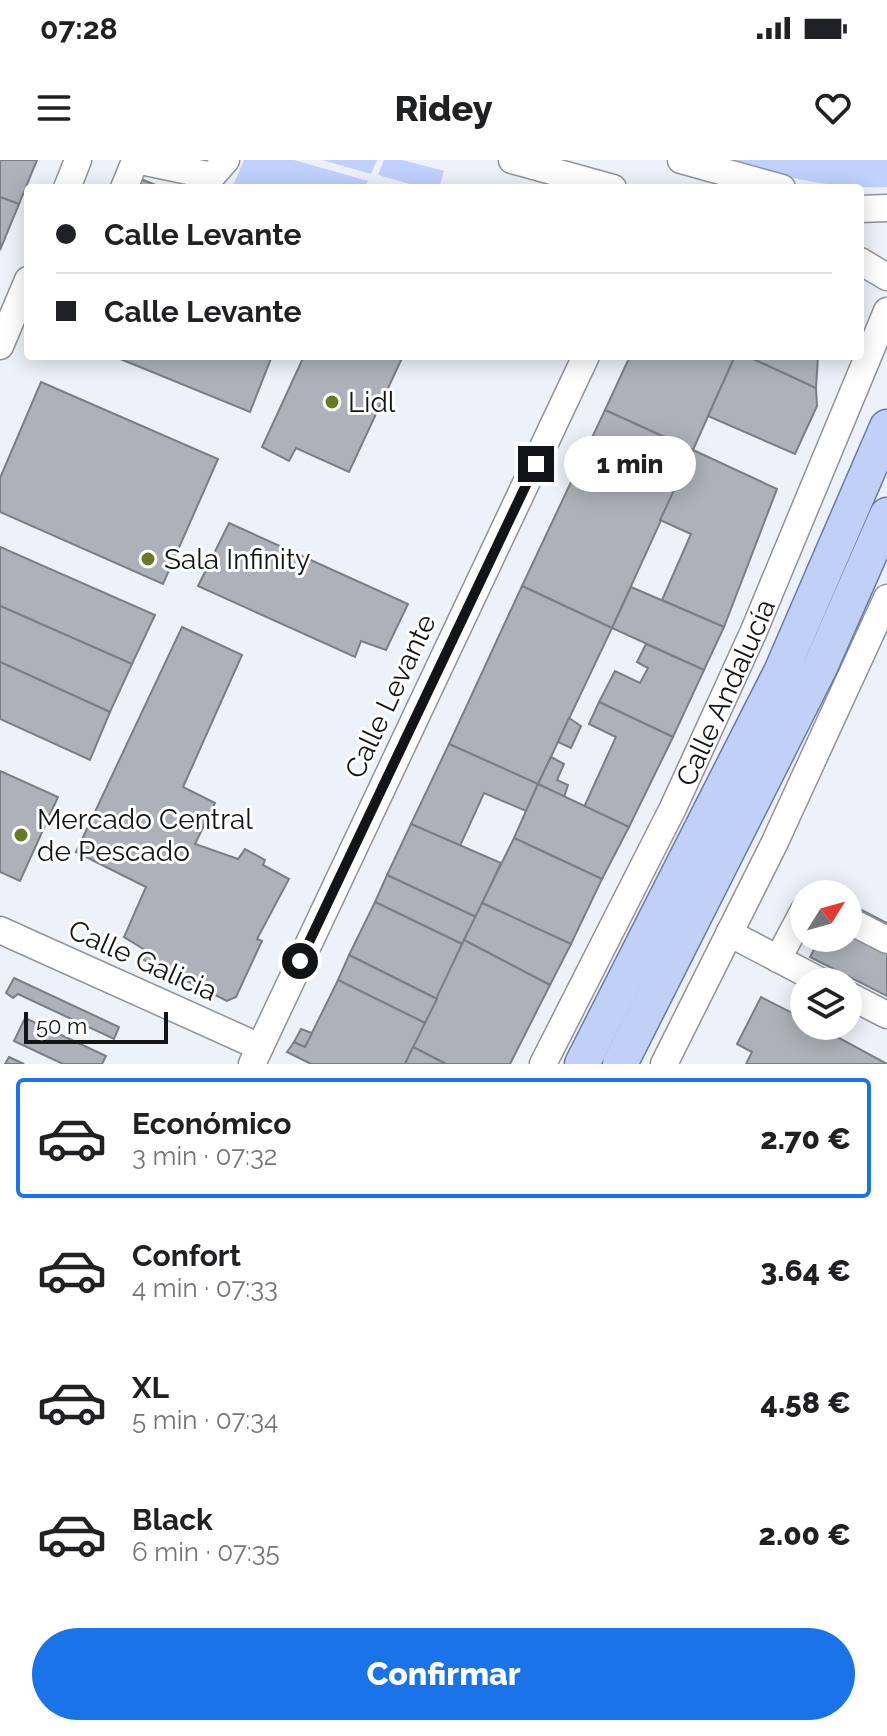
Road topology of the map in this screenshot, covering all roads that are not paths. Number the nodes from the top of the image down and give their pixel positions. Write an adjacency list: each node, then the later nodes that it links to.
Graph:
1 (78, 160): 5 (street)
2 (512, 160): 7 (street)
3 (681, 160): 8 (street)
4 (215, 175): 6 (street)
5 (71, 184)
6 (126, 184)
7 (599, 184)
8 (768, 184)
9 (887, 208): 10 (street)
10 (864, 209)
11 (864, 263): 12 (street)
12 (887, 277)
13 (24, 289): 15 (street)
14 (887, 311): 30 (street, Calle Andalucía)
15 (0, 346)
16 (584, 360): 29 (street, Calle Levante)
17 (887, 427): 31 (main road, Calle Andalucía)
18 (887, 515): 32 (main road)
19 (887, 598): 22 (street)
20 (862, 927): 24 (street)
21 (0, 930): 29 (street, Calle Galicia)
22 (729, 933): 25 (street); 33 (street)
23 (790, 936): 25 (street)
24 (887, 940)
25 (778, 959): 26 (street)
26 (795, 968)
27 (862, 1002): 28 (street)
28 (887, 1015)
29 (256, 1056)
30 (543, 1064)
31 (582, 1064)
32 (620, 1064)
33 (664, 1064)

